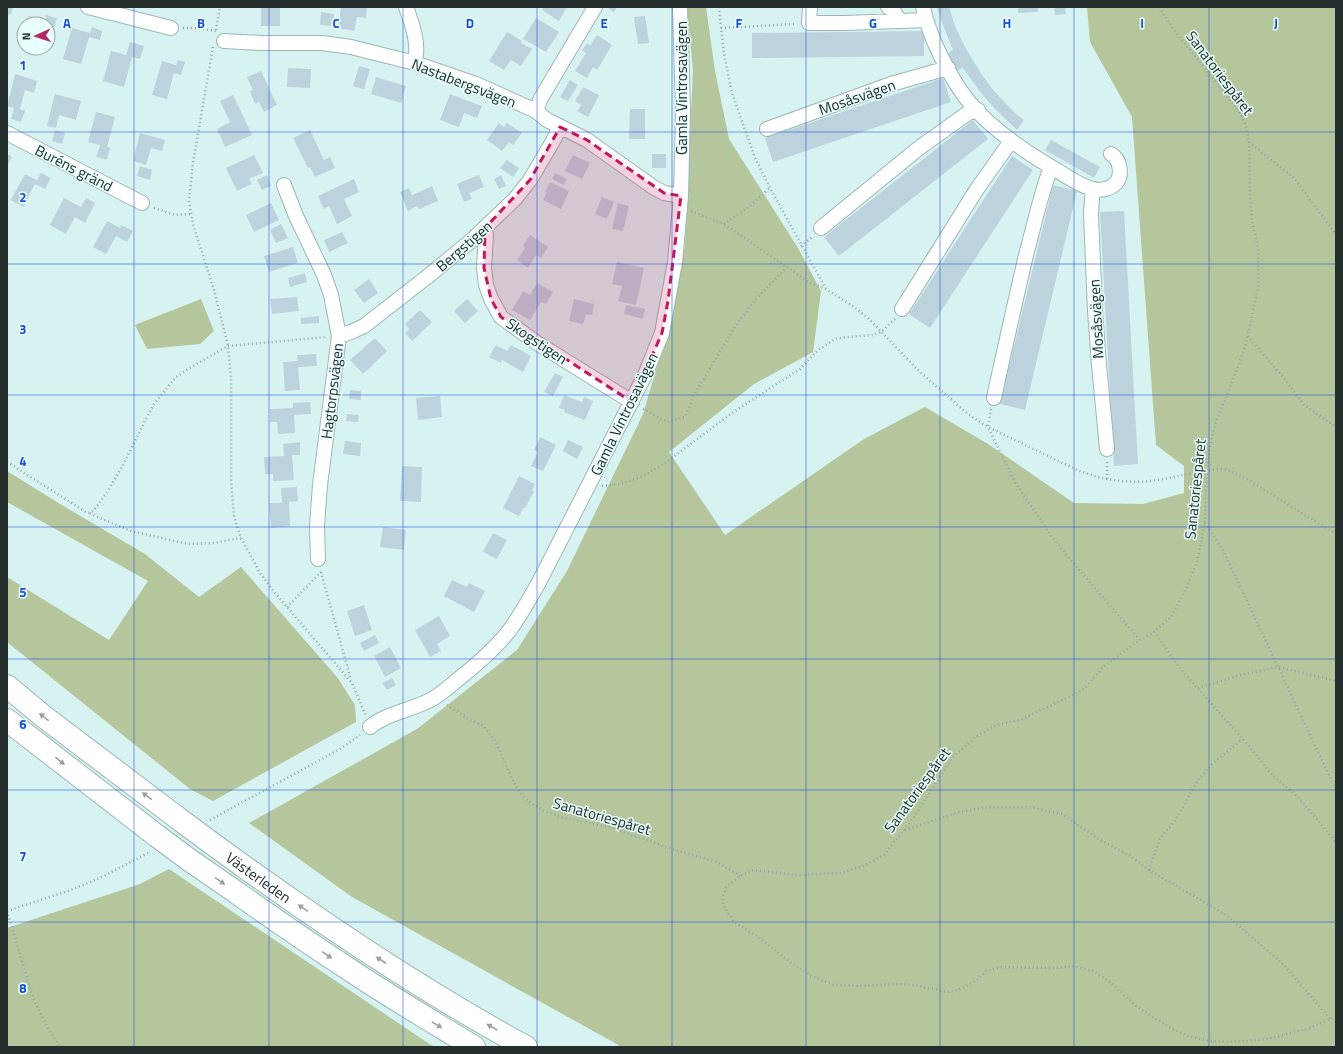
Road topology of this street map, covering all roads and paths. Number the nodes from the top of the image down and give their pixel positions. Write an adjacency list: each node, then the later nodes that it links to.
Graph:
1 (88, 7): 13 (street)
2 (220, 7): 15 (path)
3 (406, 7): 16 (street)
4 (595, 7): 19 (street)
5 (680, 7): 30 (street, Gamla Vintrosavägen)
6 (719, 7): 14 (path)
7 (810, 7): 12 (street)
8 (888, 7): 11 (street)
9 (1160, 7): 24 (path, Sanatoriespåret)
10 (925, 13): 11 (street); 17 (street)
11 (900, 21): 12 (street)
12 (809, 24): 14 (path)
13 (171, 28): 15 (path)
14 (721, 28): 28 (path)
15 (217, 39): 16 (street, Nastabergsvägen); 32 (path)
16 (415, 63): 19 (street, Nastabergsvägen)
17 (948, 68): 18 (street); 21 (street, Mosåsvägen)
18 (978, 110): 23 (street); 35 (street)
19 (536, 111): 20 (street, Nastabergsvägen)
20 (560, 127): 30 (street, Nastabergsvägen); 34 (street, Bergstigen)
21 (766, 129)
22 (7, 133): 31 (street, Buréns gränd)
23 (1011, 141): 26 (street); 39 (street)
24 (1250, 142): 36 (path); 40 (path, Sanatoriespåret)
25 (1111, 154): 29 (street)
26 (1051, 167): 29 (street); 43 (street)
27 (284, 185): 41 (street, Hagtorpsvägen)
28 (770, 188): 33 (path); 38 (path)
29 (1094, 190): 46 (street, Mosåsvägen)
30 (681, 196): 44 (street, Gamla Vintrosavägen)
31 (142, 203): 32 (path)
32 (190, 214): 42 (path)
33 (724, 224)
34 (485, 228): 41 (street, Bergstigen); 44 (street, Skogstigen)
35 (821, 228)
36 (1336, 234)
37 (787, 267): 44 (path)
38 (826, 289)
39 (902, 309): 49 (path)
40 (1248, 335): 45 (path); 51 (path, Sanatoriespåret)
41 (339, 336): 42 (path); 53 (street, Hagtorpsvägen)
42 (228, 346): 50 (path); 52 (path)
43 (994, 398): 56 (path)
44 (632, 402): 49 (street, Gamla Vintrosavägen)
45 (1336, 427)
46 (1107, 449): 48 (path)
47 (7, 462): 50 (path)
48 (1107, 479)
49 (588, 488): 62 (street, Gamla Vintrosavägen)
50 (90, 513): 52 (path)
51 (1205, 523): 55 (path, Sanatoriespåret); 57 (path)
52 (241, 538): 54 (path)
53 (320, 565): 54 (path); 59 (path)
54 (287, 607): 59 (path)
55 (1154, 632): 56 (path, Sanatoriespåret); 61 (path)
56 (1140, 640): 67 (path, Sanatoriespåret)
57 (1278, 666): 58 (path); 61 (path); 66 (path)
58 (1336, 681)
59 (352, 683): 64 (path)
60 (7, 686): 76 (highway, Västerleden, one-way to 60, bridge)
61 (1198, 688): 65 (path)
62 (434, 698): 64 (street, Gamla Vintrosavägen); 70 (path, Sanatoriespåret)
63 (7, 720): 75 (highway, Västerleden, one-way to 75, bridge)
64 (370, 727)
65 (1243, 739): 68 (path); 69 (path)
66 (1336, 790)
67 (905, 830): 69 (path); 70 (path, Sanatoriespåret)
68 (1336, 842)
69 (1150, 870): 73 (path)
70 (740, 876): 73 (path, Sanatoriespåret)
71 (7, 911): 74 (path)
72 (1336, 1017): 73 (path, Sanatoriespåret)
73 (1330, 1019)
74 (60, 1047)
75 (474, 1047)
76 (526, 1047)

